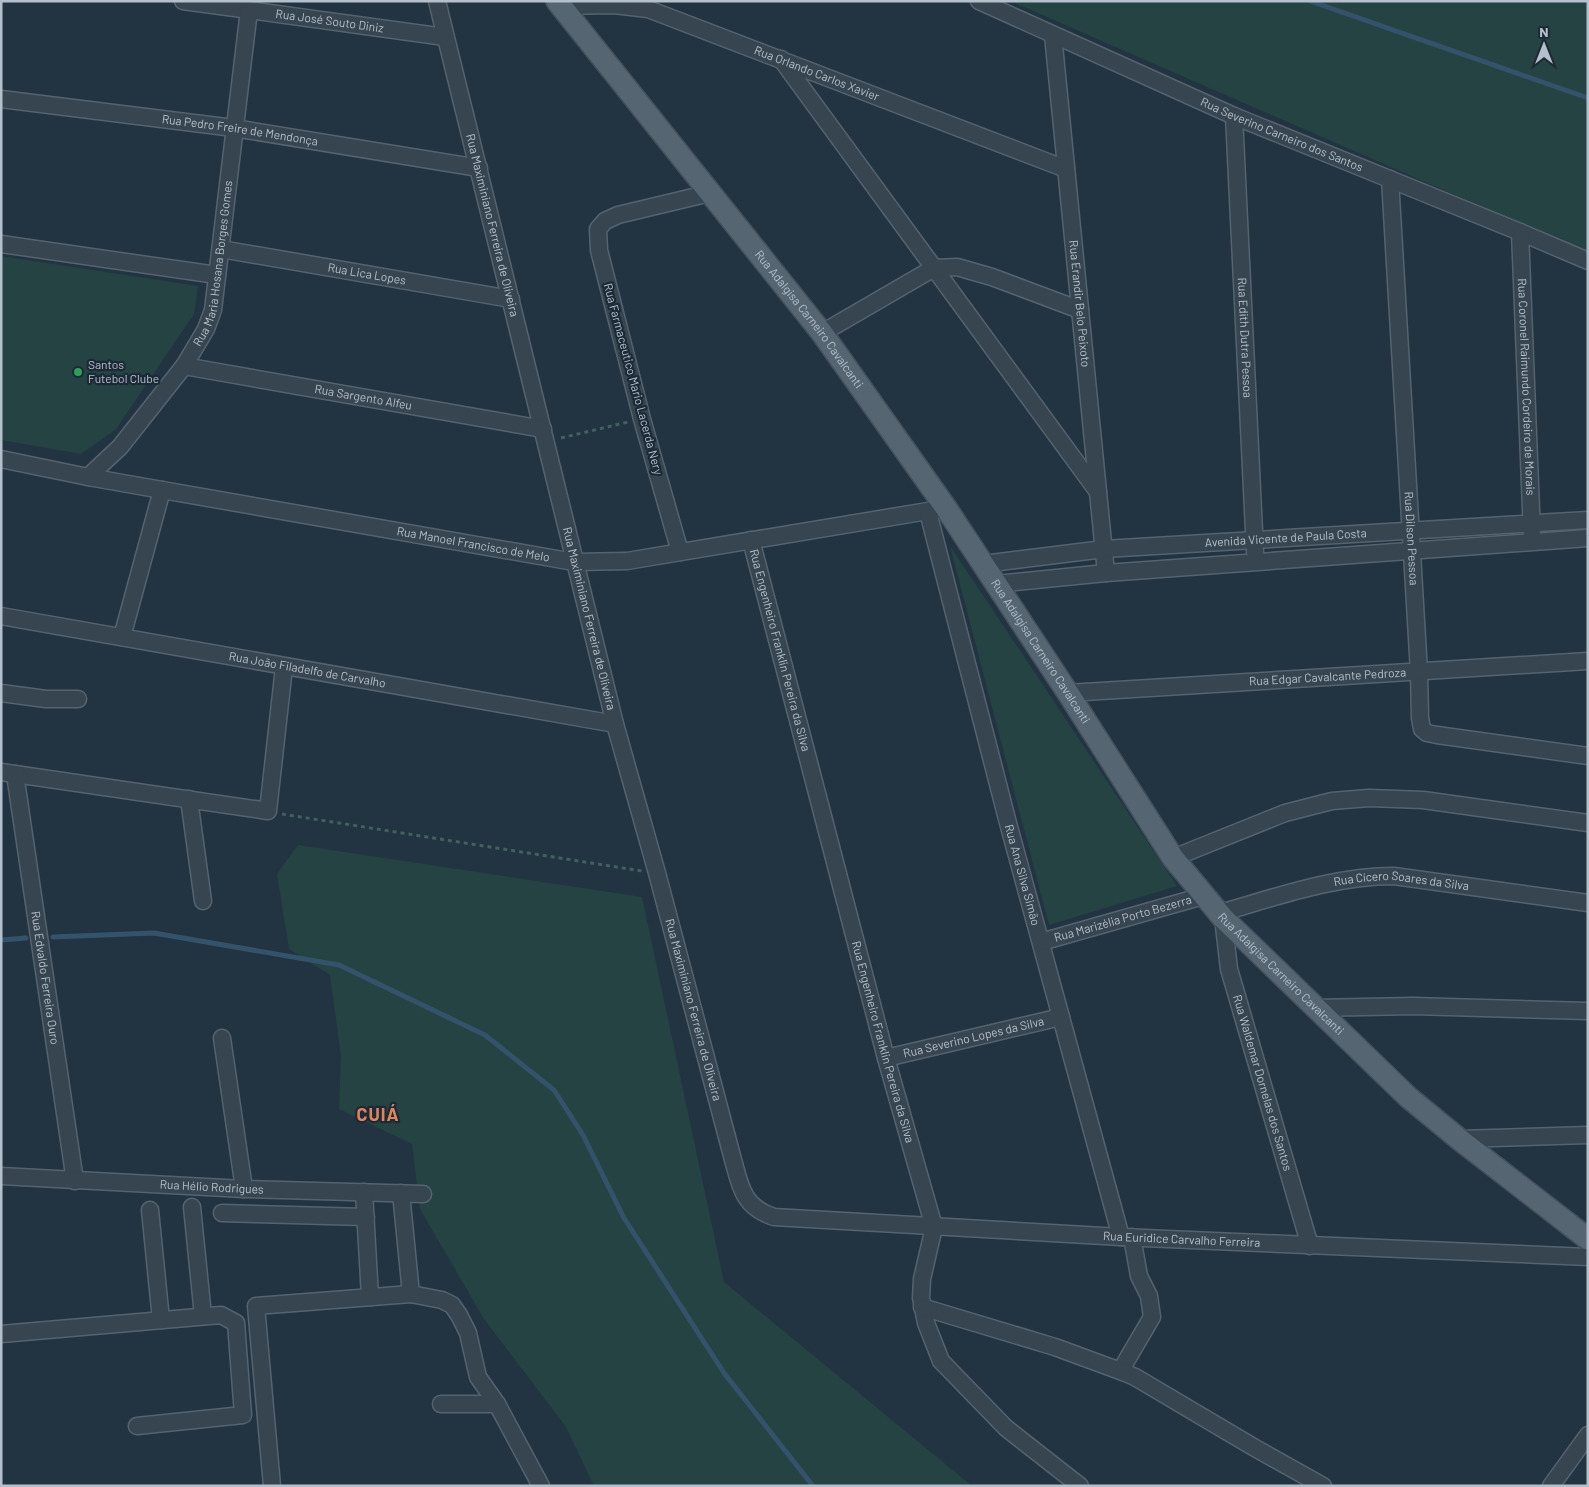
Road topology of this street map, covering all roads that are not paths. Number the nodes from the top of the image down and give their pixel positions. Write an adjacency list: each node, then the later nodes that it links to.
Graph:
1 (183, 1): 5 (street, Rua José Souto Diniz)
2 (437, 1): 7 (street, Rua Maximiniano Ferreira de Oliveira)
3 (979, 1): 6 (street, Rua Severino Carneiro dos Santos)
4 (559, 4): 8 (street, Rua Orlando Carlos Xavier); 15 (main road, Rua Adalgisa Carneiro Cavalcanti)
5 (249, 10): 7 (street, Rua José Souto Diniz); 11 (street, Rua Maria Hosana Borges Gomes)
6 (1053, 35): 10 (street, Rua Severino Carneiro dos Santos); 13 (street, Rua Erandir Belo Peixoto)
7 (445, 37): 12 (street, Rua Maximiniano Ferreira de Oliveira)
8 (781, 59): 13 (street, Rua Orlando Carlos Xavier); 20 (street)
9 (1, 99): 11 (street, Rua Pedro Freire de Mendonça)
10 (1234, 116): 14 (street, Rua Severino Carneiro dos Santos); 37 (street, Rua Edith Dutra Pessoa)
11 (234, 128): 12 (street, Rua Pedro Freire de Mendonça); 18 (street, Rua Maria Hosana Borges Gomes)
12 (479, 168): 22 (street, Rua Maximiniano Ferreira de Oliveira)
13 (1066, 169): 23 (street, Rua Erandir Belo Peixoto)
14 (1390, 179): 16 (street, Rua Severino Carneiro dos Santos); 34 (street, Rua Dilson Pessoa)
15 (710, 193): 24 (main road, Rua Adalgisa Carneiro Cavalcanti); 41 (street, Rua Farmaceutico Mario Lacerda Nery)
16 (1520, 232): 19 (street, Rua Severino Carneiro dos Santos); 33 (street, Rua Coronel Raimundo Cordeiro de Morais)
17 (1, 244): 21 (street)
18 (221, 249): 21 (street, Rua Maria Hosana Borges Gomes); 22 (street, Rua Lica Lopes)
19 (1588, 261)
20 (934, 268): 23 (street); 24 (street); 30 (street)
21 (217, 275): 25 (street, Rua Maria Hosana Borges Gomes)
22 (511, 299): 26 (street, Rua Maximiniano Ferreira de Oliveira)
23 (1080, 310): 30 (street, Rua Erandir Belo Peixoto)
24 (822, 333): 31 (main road, Rua Adalgisa Carneiro Cavalcanti)
25 (184, 366): 26 (street, Rua Sargento Alfeu); 28 (street, Rua Maria Hosana Borges Gomes)
26 (544, 435): 42 (street, Rua Maximiniano Ferreira de Oliveira)
27 (1, 459): 28 (street, Rua Manoel Francisco de Melo)
28 (88, 477): 29 (street, Rua Manoel Francisco de Melo)
29 (162, 490): 42 (street, Rua Manoel Francisco de Melo); 48 (street)
30 (1098, 492): 39 (street, Rua Erandir Belo Peixoto)
31 (937, 510): 36 (street, Rua Manoel Francisco de Melo); 44 (main road, Rua Adalgisa Carneiro Cavalcanti); 65 (street, Rua Ana Silva Simão)
32 (1588, 520): 33 (street, Avenida Vicente de Paula Costa)
33 (1531, 524): 34 (street, Avenida Vicente de Paula Costa); 38 (street, Rua Coronel Raimundo Cordeiro de Morais)
34 (1410, 532): 37 (street, Avenida Vicente de Paula Costa); 40 (street, Rua Dilson Pessoa)
35 (1588, 538): 38 (street, Avenida Vicente de Paula Costa)
36 (750, 540): 41 (street, Rua Manoel Francisco de Melo); 70 (street, Rua Engenheiro Franklin Pereira da Silva)
37 (1254, 541): 39 (street, Avenida Vicente de Paula Costa); 43 (street, Rua Edith Dutra Pessoa)
38 (1533, 542): 40 (street, Avenida Vicente de Paula Costa)
39 (1104, 549): 44 (street, Avenida Vicente de Paula Costa); 45 (street, Rua Erandir Belo Peixoto)
40 (1411, 550): 43 (street, Avenida Vicente de Paula Costa); 51 (street, Rua Dilson Pessoa)
41 (680, 552): 42 (street, Rua Manoel Francisco de Melo)
42 (574, 562): 55 (street, Rua Maximiniano Ferreira de Oliveira)
43 (1256, 562): 45 (street, Avenida Vicente de Paula Costa)
44 (983, 564): 46 (main road, Rua Adalgisa Carneiro Cavalcanti)
45 (1106, 573): 46 (street, Avenida Vicente de Paula Costa)
46 (996, 584): 53 (main road, Rua Adalgisa Carneiro Cavalcanti)
47 (1, 616): 48 (street, Rua João Filadelfo de Carvalho)
48 (122, 637): 50 (street, Rua João Filadelfo de Carvalho)
49 (1588, 661): 51 (street, Rua Edgar Cavalcante Pedroza)
50 (284, 667): 55 (street, Rua João Filadelfo de Carvalho); 58 (street)
51 (1419, 672): 53 (street, Rua Edgar Cavalcante Pedroza); 56 (street, Rua Dilson Pessoa)
52 (1, 693): 54 (street)
53 (1068, 693): 60 (main road, Rua Adalgisa Carneiro Cavalcanti)
54 (78, 699)
55 (615, 724): 83 (street, Rua Maximiniano Ferreira de Oliveira)
56 (1588, 756)
57 (8, 773): 58 (street); 74 (street, Rua Edvaldo Ferreira Ouro)
58 (188, 798): 62 (street)
59 (1588, 823): 60 (street)
60 (1173, 858): 61 (main road, Rua Adalgisa Carneiro Cavalcanti)
61 (1203, 896): 64 (main road, Rua Adalgisa Carneiro Cavalcanti); 65 (street, Rua Marizélia Porto Bezerra)
62 (204, 901)
63 (1588, 903): 64 (street, Rua Cícero Soares da Silva)
64 (1221, 915): 66 (main road, Rua Adalgisa Carneiro Cavalcanti); 87 (street, Rua Waldemar Dornelas dos Santos)
65 (1042, 942): 68 (street, Rua Ana Silva Simão)
66 (1314, 1008): 67 (street); 72 (main road, Rua Adalgisa Carneiro Cavalcanti)
67 (1588, 1011)
68 (1061, 1016): 70 (street, Rua Severino Lopes da Silva); 85 (street, Rua Ana Silva Simão)
69 (222, 1038): 75 (street)
70 (886, 1058): 84 (street, Rua Engenheiro Franklin Pereira da Silva)
71 (1588, 1135): 72 (street)
72 (1458, 1139): 86 (main road, Rua Adalgisa Carneiro Cavalcanti)
73 (1, 1176): 74 (street, Rua Hélio Rodrigues)
74 (75, 1181): 75 (street, Rua Hélio Rodrigues)
75 (244, 1189): 76 (street, Rua Hélio Rodrigues)
76 (364, 1192): 77 (street, Rua Hélio Rodrigues); 82 (street)
77 (401, 1193): 78 (street, Rua Hélio Rodrigues); 89 (street)
78 (424, 1194)
79 (192, 1207): 92 (street)
80 (150, 1210): 93 (street)
81 (222, 1213): 82 (street)
82 (366, 1217): 90 (street)
83 (774, 1217): 84 (street, Rua Euridice Carvalho Ferreira)
84 (934, 1227): 85 (street, Rua Euridice Carvalho Ferreira); 91 (street, Rua Engenheiro Franklin Pereira da Silva)
85 (1126, 1237): 87 (street, Rua Euridice Carvalho Ferreira); 95 (street, Rua Ana Silva Simão)
86 (1588, 1239)
87 (1310, 1246): 88 (street, Rua Euridice Carvalho Ferreira)
88 (1588, 1258)
89 (411, 1294): 90 (street); 97 (street)
90 (370, 1297): 100 (street)
91 (922, 1307): 95 (street); 102 (street, Rua Engenheiro Franklin Pereira da Silva)
92 (204, 1316): 93 (street); 98 (street)
93 (161, 1320): 94 (street)
94 (1, 1334)
95 (1123, 1372): 103 (street)
96 (441, 1404): 97 (street)
97 (497, 1404): 101 (street)
98 (137, 1426)
99 (1588, 1435): 104 (street)
100 (272, 1486)
101 (541, 1486)
102 (1080, 1486)
103 (1323, 1486)
104 (1551, 1486)

